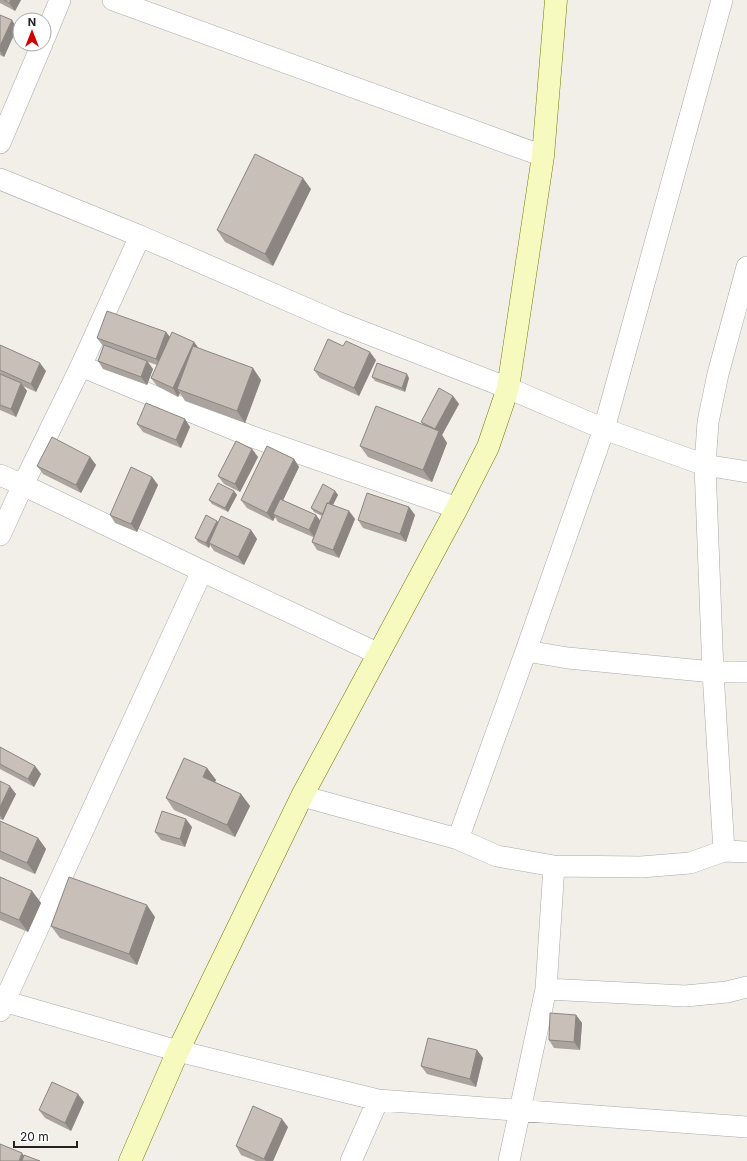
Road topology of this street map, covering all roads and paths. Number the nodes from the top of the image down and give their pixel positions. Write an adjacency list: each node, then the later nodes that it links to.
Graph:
1 (60, 0): 5 (street)
2 (113, 0): 8 (street)
3 (556, 0): 8 (main road)
4 (722, 0): 14 (street)
5 (52, 19)
6 (39, 52): 7 (street)
7 (0, 143)
8 (543, 156): 13 (main road)
9 (0, 179): 10 (street)
10 (140, 236): 12 (street); 13 (street)
11 (747, 267): 15 (street)
12 (81, 366): 18 (street); 19 (street)
13 (508, 388): 14 (street); 19 (main road)
14 (604, 429): 15 (street); 22 (street)
15 (705, 465): 16 (street); 24 (street)
16 (747, 472)
17 (0, 475): 18 (street)
18 (23, 485): 20 (street); 21 (street)
19 (457, 508): 23 (main road)
20 (0, 534)
21 (202, 571): 23 (street); 33 (street)
22 (526, 651): 24 (street); 27 (street)
23 (378, 654): 26 (main road)
24 (713, 672): 25 (street); 28 (street)
25 (747, 672)
26 (302, 796): 27 (street); 34 (main road)
27 (458, 839): 30 (street)
28 (724, 851): 29 (street); 30 (street)
29 (747, 852)
30 (554, 866): 32 (street)
31 (747, 987): 32 (street)
32 (546, 989): 36 (street)
33 (2, 1004): 34 (street)
34 (178, 1051): 35 (street); 38 (main road)
35 (378, 1100): 36 (street); 39 (street)
36 (519, 1110): 37 (street); 40 (street)
37 (747, 1126)
38 (130, 1161)
39 (351, 1161)
40 (509, 1161)

